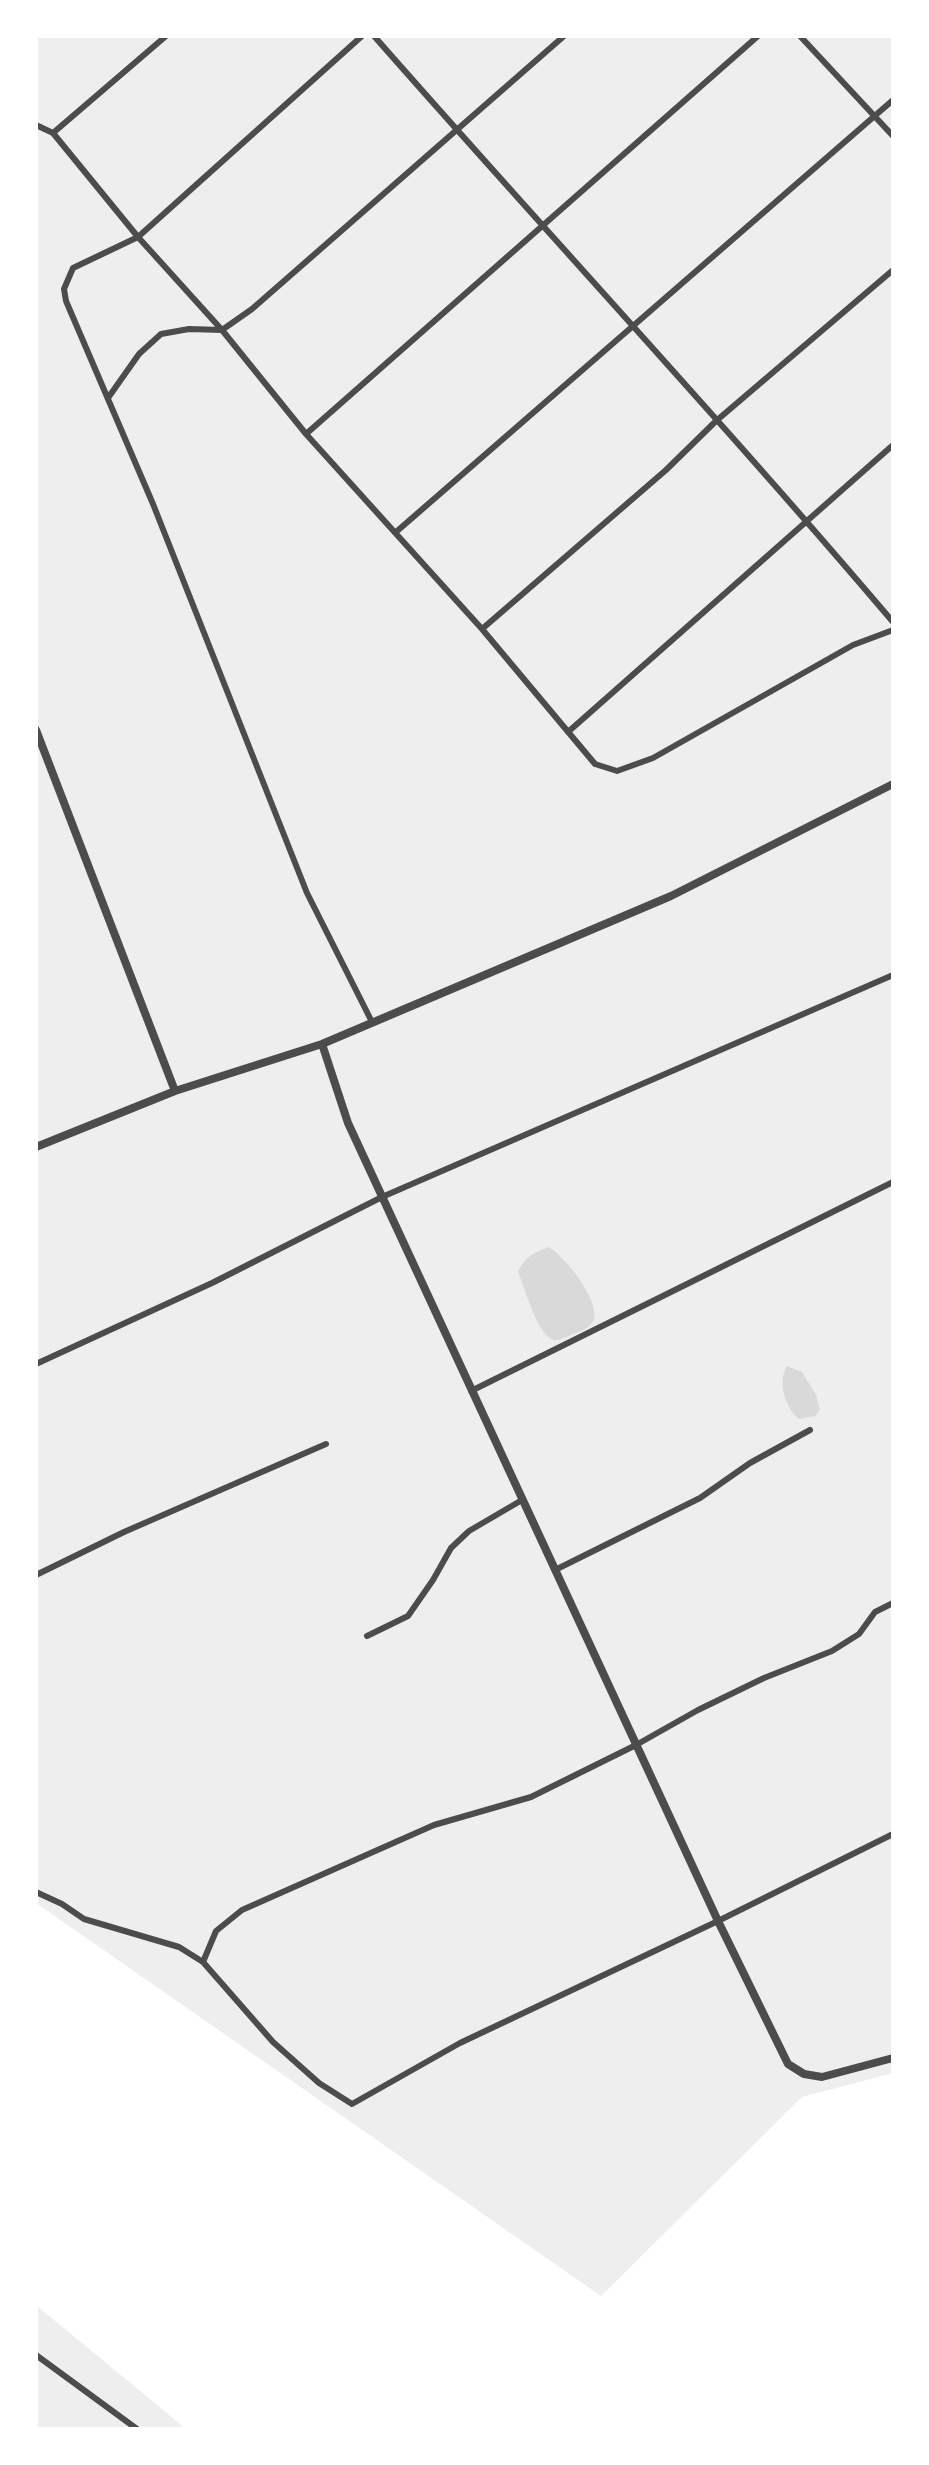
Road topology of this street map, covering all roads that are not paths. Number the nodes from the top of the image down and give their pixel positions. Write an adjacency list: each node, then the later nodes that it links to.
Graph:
1 (166, 36): 11 (lane)
2 (362, 36): 14 (lane)
3 (374, 36): 10 (lane)
4 (564, 36): 10 (lane)
5 (758, 36): 13 (lane)
6 (800, 36): 8 (lane)
7 (893, 100): 8 (lane)
8 (875, 117): 12 (lane); 16 (lane)
9 (36, 125): 11 (lane)
10 (456, 130): 13 (lane); 17 (lane)
11 (53, 133): 14 (lane)
12 (893, 136)
13 (542, 228): 16 (lane); 20 (lane)
14 (138, 237): 17 (lane); 18 (lane)
15 (893, 270): 19 (lane)
16 (634, 327): 19 (lane); 23 (lane)
17 (222, 330): 18 (lane); 20 (lane)
18 (108, 398): 32 (lane)
19 (716, 421): 22 (lane); 25 (lane)
20 (306, 434): 23 (lane)
21 (893, 445): 22 (lane)
22 (807, 520): 24 (lane); 28 (lane)
23 (396, 532): 25 (lane)
24 (893, 622)
25 (482, 629): 28 (lane)
26 (893, 630): 28 (lane)
27 (36, 730): 29 (street)
28 (568, 732)
29 (40, 752): 34 (street)
30 (893, 784): 32 (street)
31 (893, 975): 37 (lane)
32 (372, 1022): 33 (street)
33 (322, 1044): 34 (street); 37 (street)
34 (175, 1091): 35 (street)
35 (36, 1147)
36 (893, 1182): 39 (lane)
37 (382, 1197): 38 (lane); 39 (street)
38 (36, 1364)
39 (471, 1391): 42 (street)
40 (810, 1430): 43 (lane)
41 (326, 1444): 44 (lane)
42 (522, 1500): 43 (street); 46 (lane)
43 (555, 1570): 47 (street)
44 (36, 1575)
45 (893, 1603): 47 (lane)
46 (367, 1636)
47 (636, 1745): 50 (street); 51 (lane)
48 (893, 1834): 50 (lane)
49 (36, 1892): 51 (lane)
50 (718, 1921): 51 (lane); 52 (street)
51 (203, 1962)
52 (893, 2058)
53 (36, 2355): 54 (lane)
54 (137, 2429)

